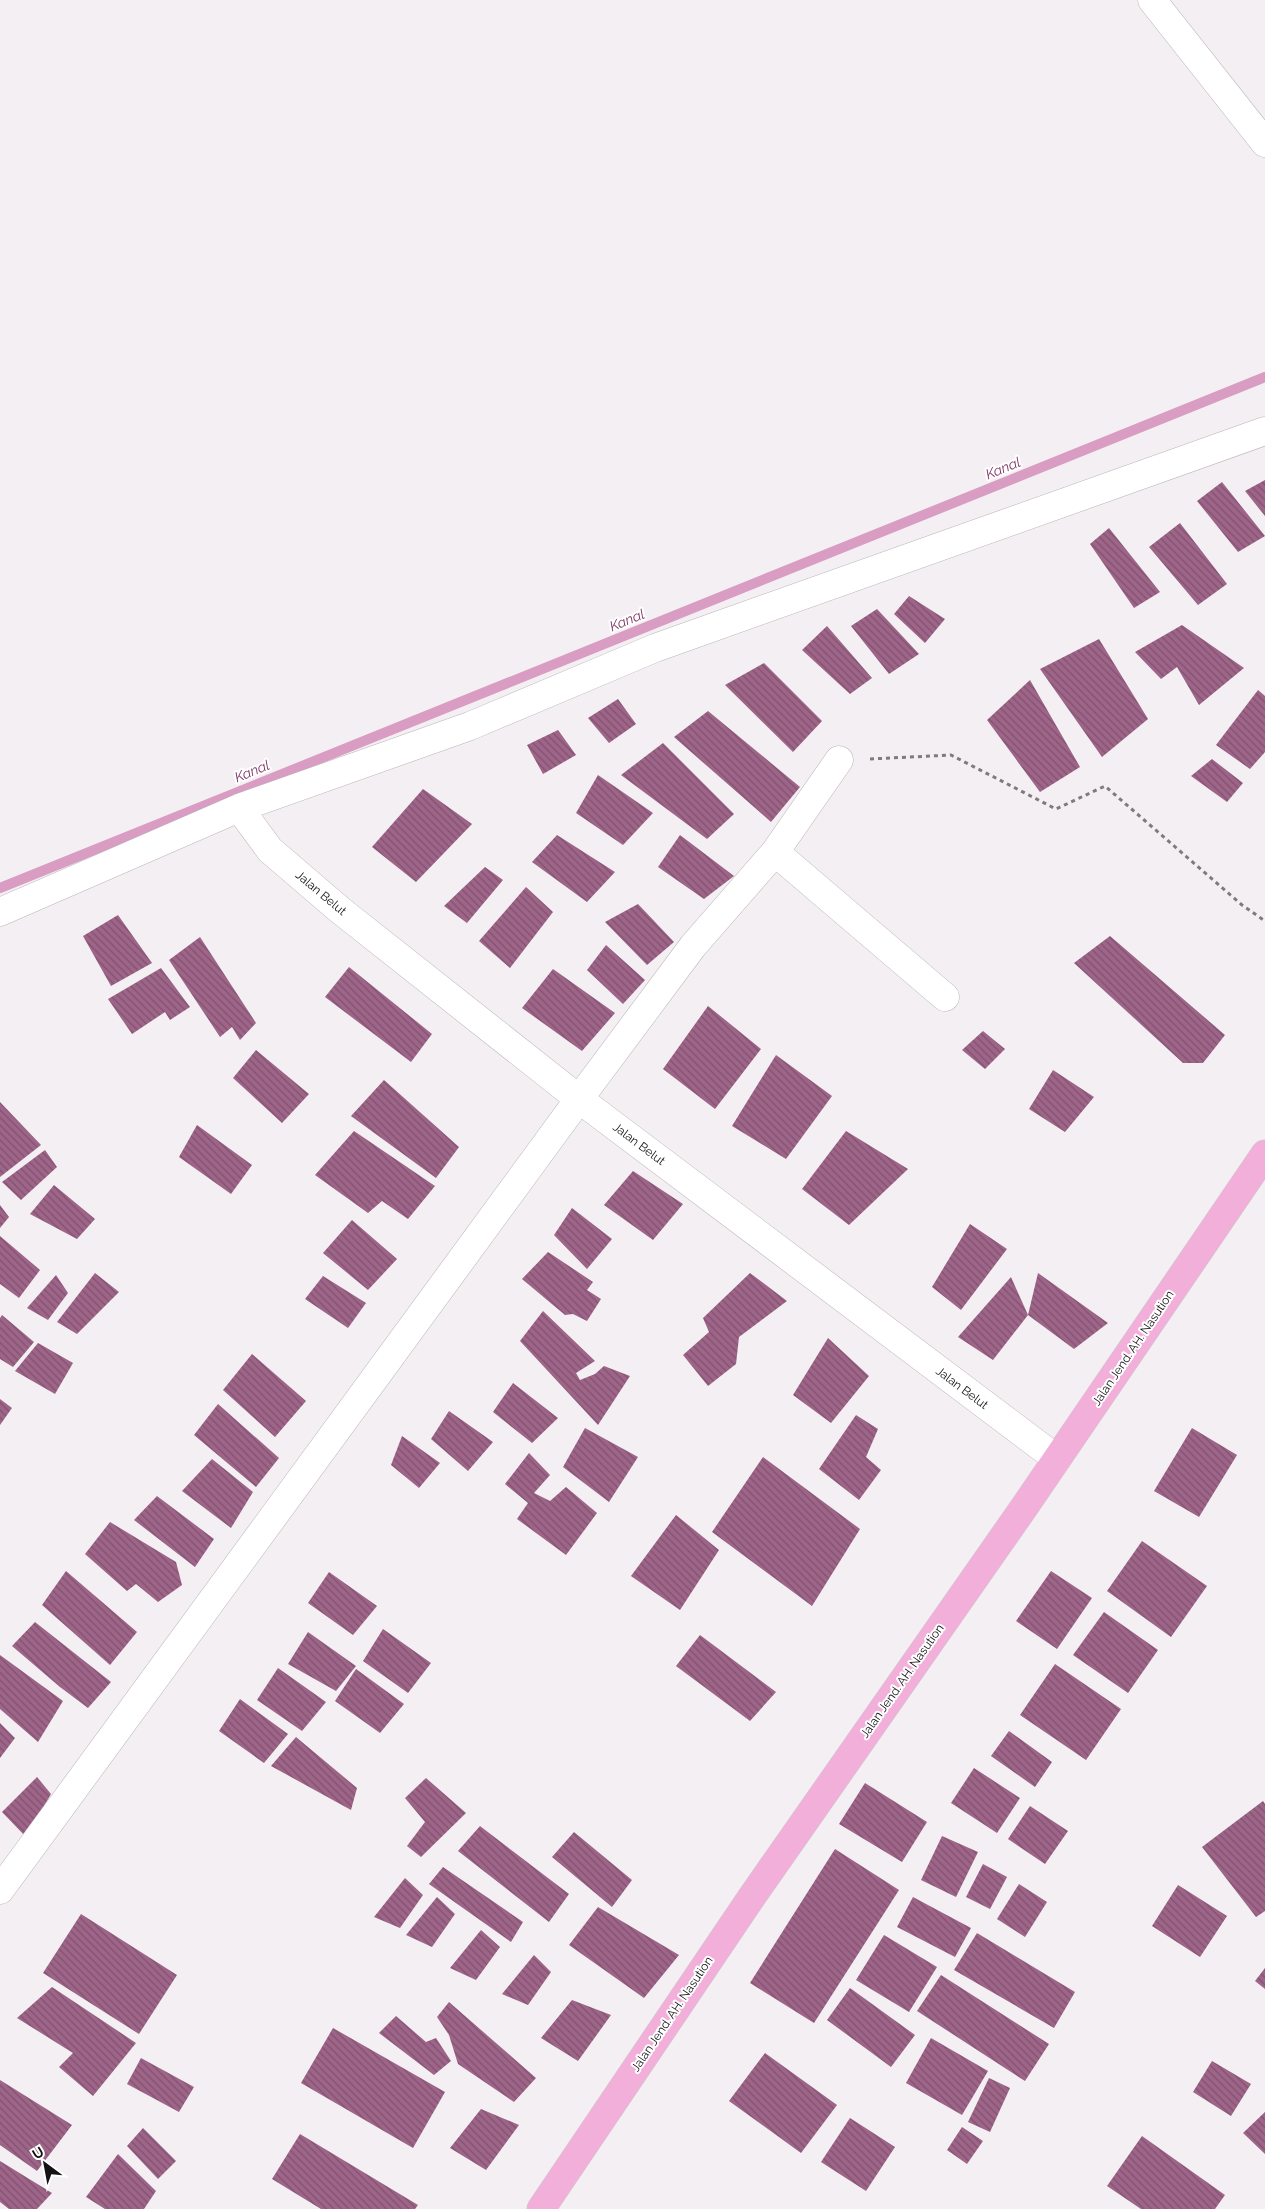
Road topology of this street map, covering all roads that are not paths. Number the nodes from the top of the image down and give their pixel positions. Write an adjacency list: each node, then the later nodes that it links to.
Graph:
1 (1152, 0): 2 (street)
2 (1265, 143)
3 (1265, 431): 5 (street)
4 (839, 760): 6 (street)
5 (239, 808): 7 (street); 9 (street, Jalan Belut)
6 (775, 852): 8 (street); 9 (street)
7 (0, 912)
8 (945, 997)
9 (579, 1099): 11 (street, Jalan Belut); 12 (street)
10 (1265, 1154): 11 (highway, Jalan Jend. AH. Nasution)
11 (1057, 1459): 13 (highway, Jalan Jend. AH. Nasution)
12 (0, 1890)
13 (540, 2209)

